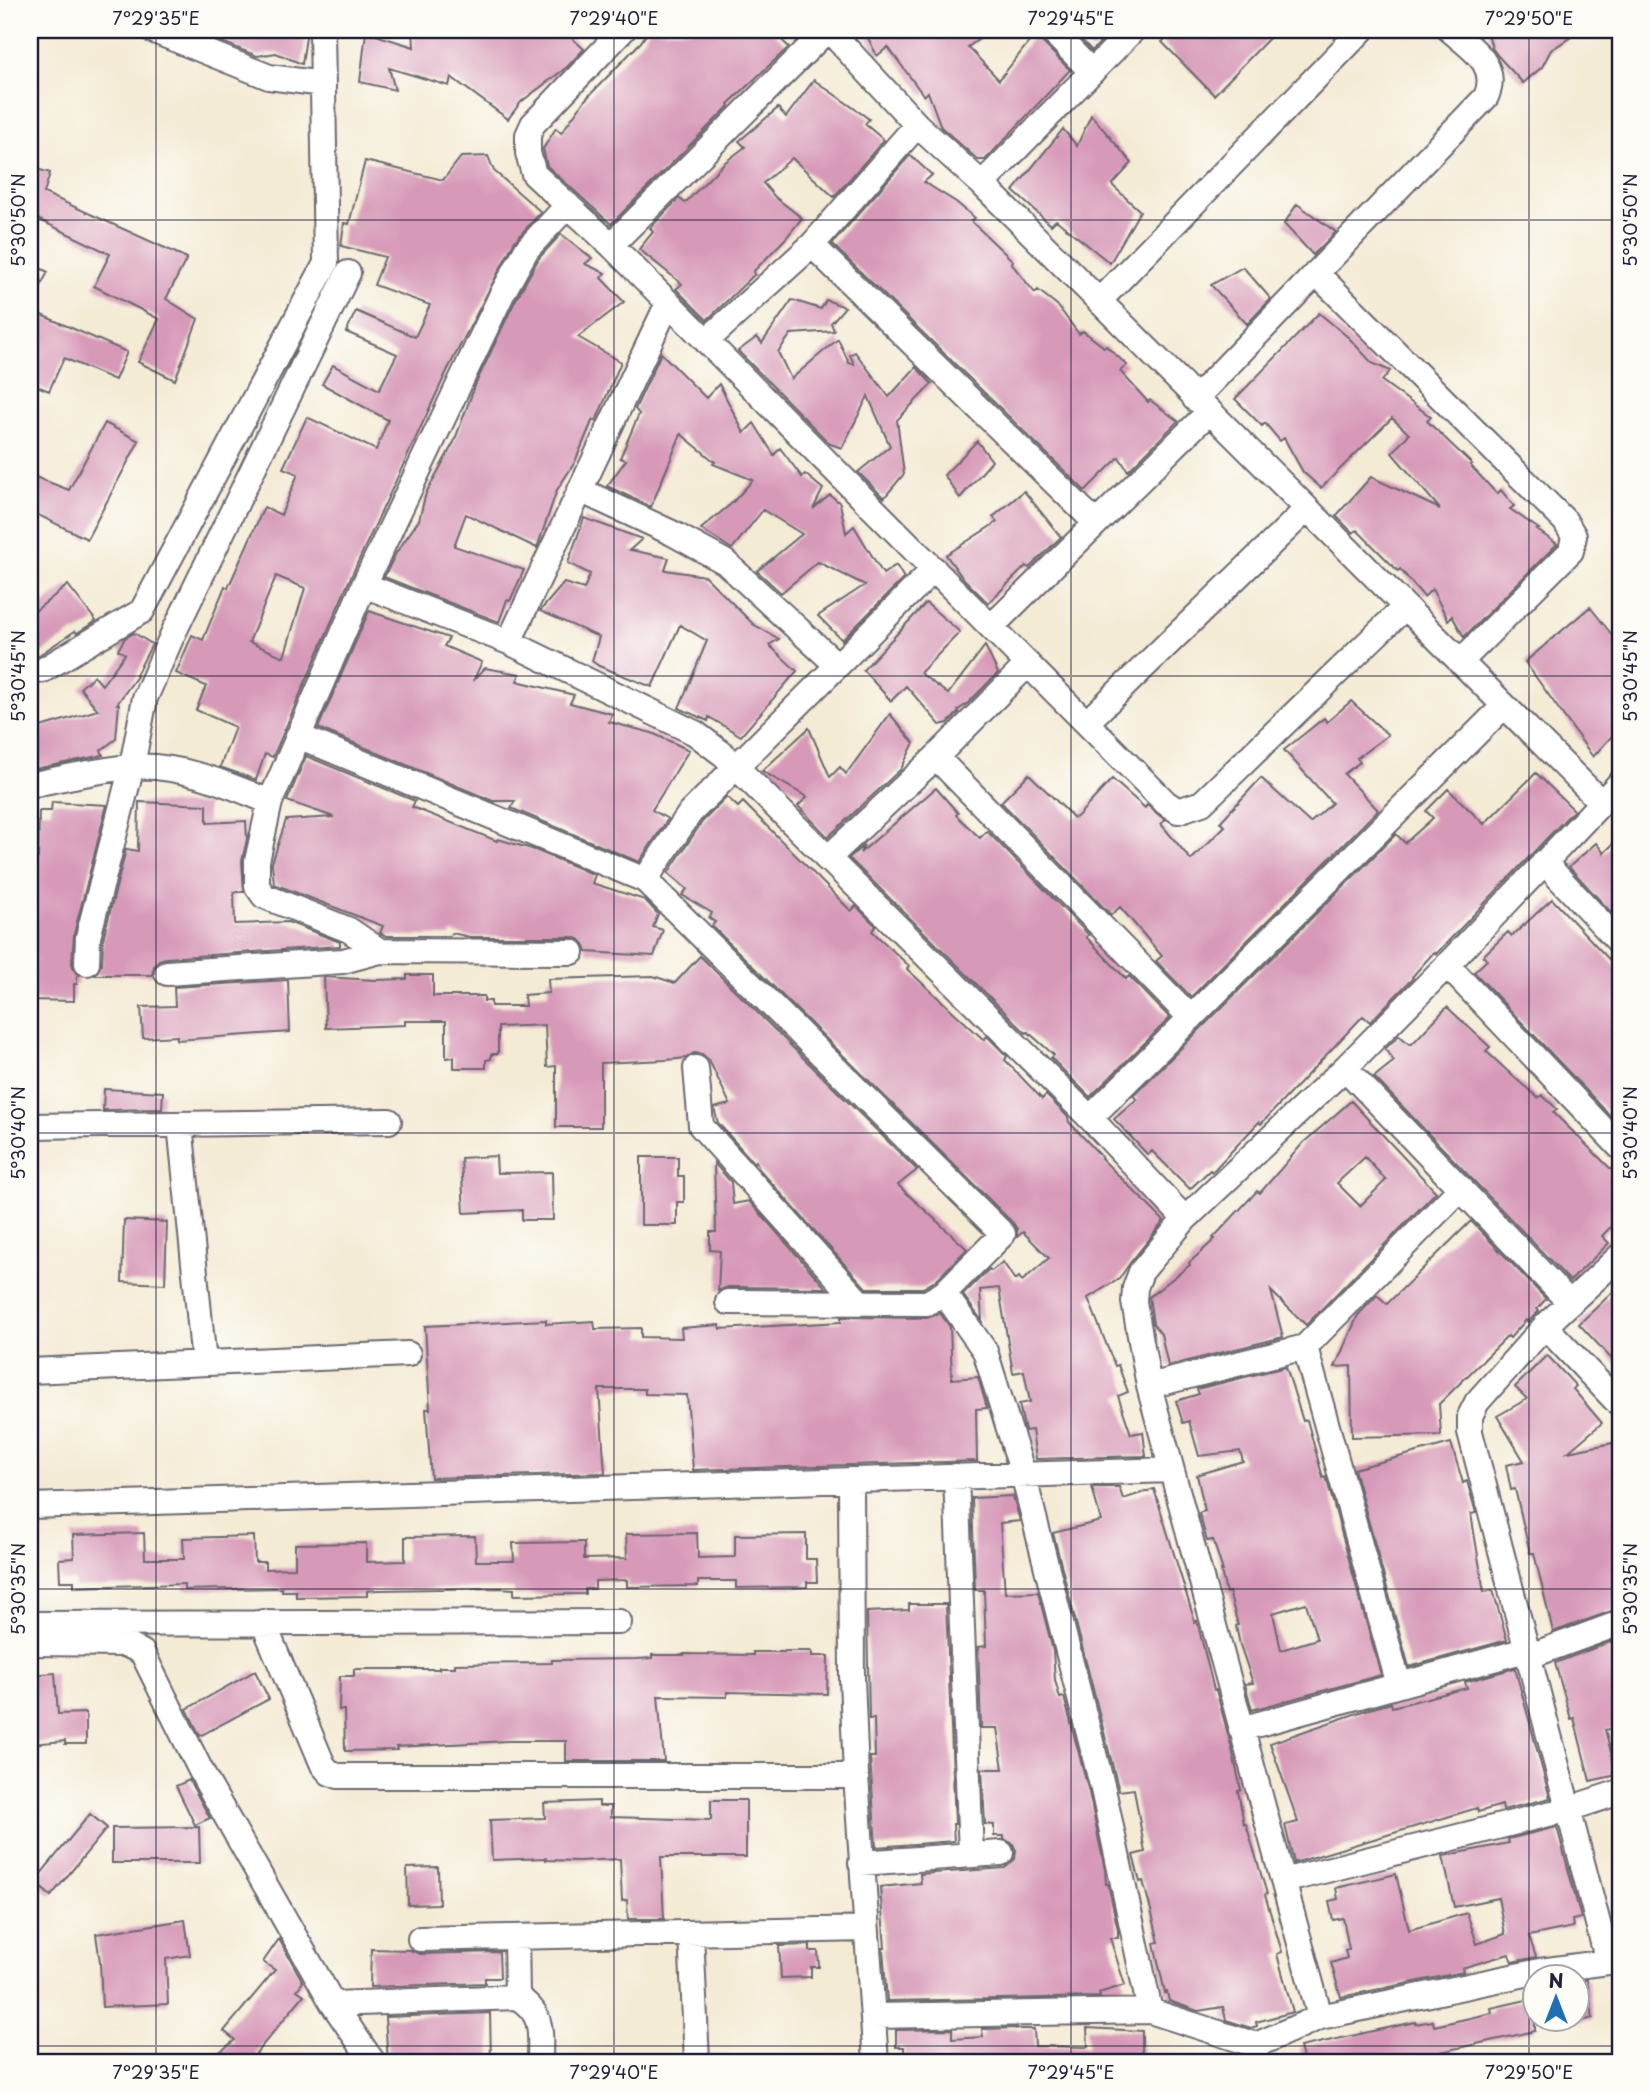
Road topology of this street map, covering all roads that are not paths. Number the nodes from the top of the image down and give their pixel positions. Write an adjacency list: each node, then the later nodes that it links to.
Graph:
1 (152, 30): 10 (street)
2 (322, 30): 10 (street)
3 (828, 30): 11 (street); 14 (street)
4 (1051, 30): 9 (street)
5 (1133, 30): 9 (street)
6 (1362, 30): 18 (street)
7 (1450, 30): 17 (street)
8 (612, 33): 13 (street)
9 (1092, 72): 12 (street)
10 (323, 85): 33 (street)
11 (917, 125): 12 (street); 15 (street)
12 (982, 184): 18 (street)
13 (568, 205): 14 (street); 26 (street)
14 (611, 245): 19 (street)
15 (812, 245): 20 (street); 24 (street)
16 (348, 273): 38 (street)
17 (1316, 274): 21 (street); 30 (street)
18 (1099, 301): 21 (street)
19 (668, 303): 20 (street); 22 (street)
20 (706, 341): 25 (street)
21 (1202, 405): 23 (street); 24 (street)
22 (580, 490): 29 (street); 32 (street)
23 (1307, 509): 27 (street); 35 (street)
24 (1096, 523): 28 (street)
25 (934, 569): 28 (street); 32 (street)
26 (364, 585): 29 (street); 36 (street)
27 (1405, 607): 30 (street); 35 (street)
28 (991, 627): 31 (street)
29 (509, 642): 39 (street)
30 (1460, 662): 34 (street)
31 (1028, 664): 35 (street); 37 (street)
32 (837, 665): 39 (street)
33 (43, 670)
34 (1504, 706): 43 (street); 53 (street)
35 (1087, 722)
36 (298, 736): 42 (street); 46 (street)
37 (936, 757): 44 (street); 53 (street)
38 (132, 766): 41 (street); 42 (street); 50 (street)
39 (734, 766): 44 (street); 46 (street)
40 (1620, 783): 43 (street)
41 (30, 785)
42 (270, 802): 48 (street)
43 (1601, 802): 45 (street)
44 (827, 859): 56 (street)
45 (1544, 862): 47 (street); 51 (street)
46 (645, 880): 64 (street)
47 (1620, 943)
48 (380, 951): 49 (street); 52 (street)
49 (572, 952)
50 (87, 963)
51 (1447, 965): 55 (street); 60 (street)
52 (167, 973)
53 (1191, 1018): 56 (street)
54 (696, 1068): 66 (street)
55 (1345, 1068): 61 (street); 62 (street)
56 (1090, 1118): 62 (street)
57 (389, 1121): 58 (street)
58 (180, 1124): 59 (street); 71 (street)
59 (30, 1126)
60 (1620, 1147)
61 (1461, 1188): 67 (street); 69 (street)
62 (1185, 1219): 73 (street)
63 (1620, 1256): 67 (street)
64 (944, 1293): 66 (street); 76 (street)
65 (728, 1302): 66 (street)
66 (860, 1303)
67 (1570, 1303): 68 (street)
68 (1545, 1326): 74 (street); 85 (street)
69 (1305, 1347): 73 (street); 86 (street)
70 (408, 1353): 71 (street)
71 (204, 1363): 72 (street)
72 (30, 1371)
73 (1149, 1386): 75 (street)
74 (1620, 1405)
75 (1171, 1469): 76 (street); 87 (street)
76 (1023, 1475): 77 (street); 102 (street)
77 (956, 1476): 78 (street); 92 (street)
78 (851, 1480): 79 (street); 88 (street)
79 (30, 1506)
80 (262, 1622): 81 (street); 83 (street); 88 (street)
81 (618, 1622)
82 (1620, 1623): 85 (street)
83 (30, 1624)
84 (30, 1643): 101 (street)
85 (1527, 1657): 86 (street); 90 (street)
86 (1399, 1685): 87 (street)
87 (1241, 1729): 94 (street)
88 (856, 1776): 93 (street)
89 (1620, 1793): 90 (street)
90 (1568, 1809): 94 (street); 99 (street)
91 (1001, 1853): 92 (street)
92 (971, 1855): 93 (street)
93 (861, 1863): 95 (street)
94 (1283, 1881): 104 (street)
95 (866, 1929): 96 (street); 103 (street)
96 (691, 1933): 97 (street); 108 (street)
97 (516, 1937): 98 (street); 100 (street)
98 (420, 1939)
99 (1614, 1959): 104 (street)
100 (517, 1997): 101 (street); 107 (street)
101 (333, 2004): 106 (street)
102 (1150, 2011): 103 (street); 105 (street)
103 (874, 2017): 109 (street)
104 (1320, 2017): 105 (street)
105 (1256, 2054)
106 (373, 2062)
107 (540, 2062)
108 (697, 2062)
109 (876, 2062)

